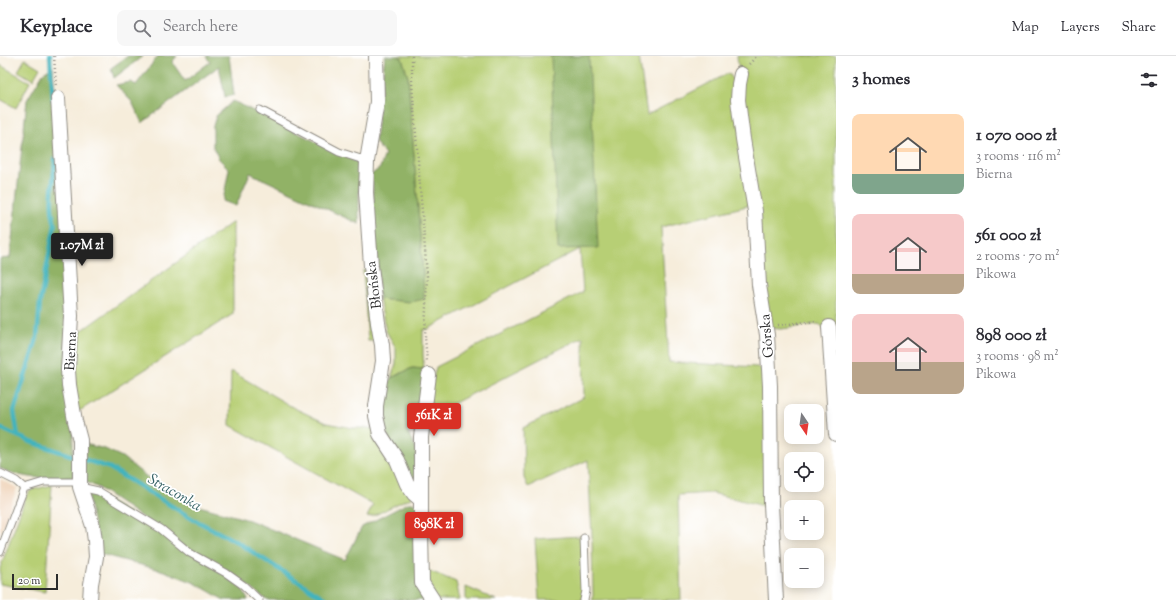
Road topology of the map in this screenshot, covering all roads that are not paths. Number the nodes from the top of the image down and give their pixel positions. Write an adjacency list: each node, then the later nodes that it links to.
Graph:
1 (376, 56): 5 (street, Błońska)
2 (741, 74): 19 (street, Górska)
3 (58, 98): 10 (street, Bierna)
4 (260, 110): 5 (lane)
5 (367, 162): 12 (street, Błońska)
6 (829, 327): 8 (street)
7 (429, 375): 12 (street)
8 (836, 434)
9 (0, 473): 11 (lane)
10 (80, 485): 11 (lane); 15 (street, Bierna); 16 (lane)
11 (24, 488): 14 (lane)
12 (421, 500): 17 (street)
13 (584, 538): 18 (lane)
14 (0, 552)
15 (90, 600)
16 (259, 600)
17 (432, 600)
18 (584, 600)
19 (776, 600)

